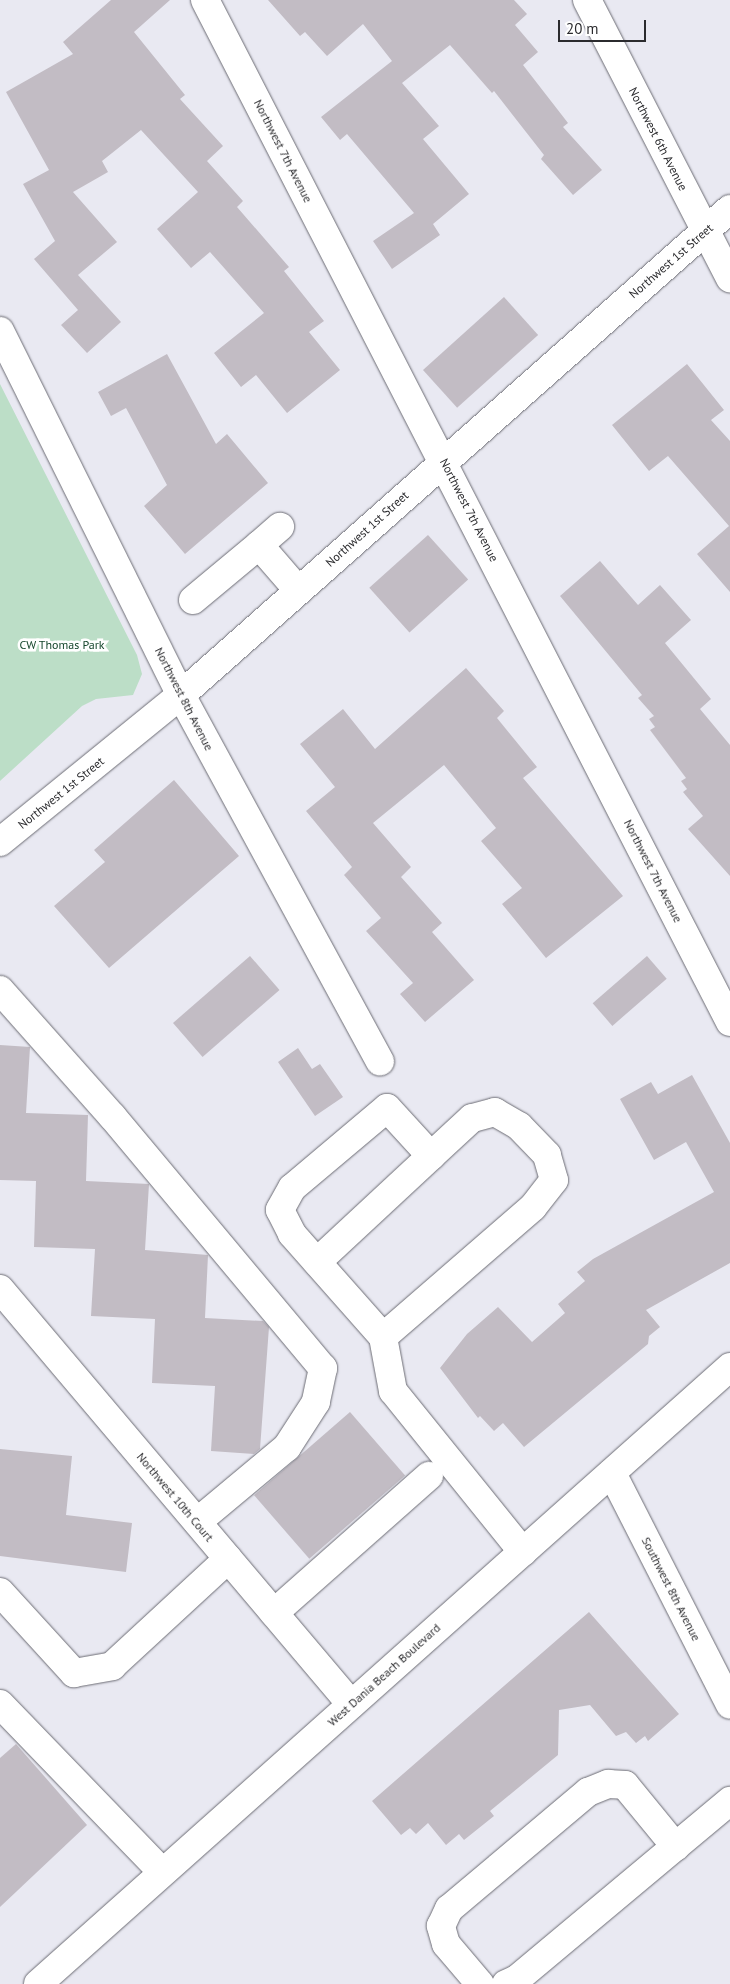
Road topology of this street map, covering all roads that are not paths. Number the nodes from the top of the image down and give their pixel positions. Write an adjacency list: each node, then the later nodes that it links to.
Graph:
1 (205, 0): 7 (street, Northwest 7th Avenue)
2 (587, 0): 4 (street, Northwest 6th Avenue)
3 (730, 209): 4 (street, Northwest 1st Street)
4 (706, 230): 5 (street, Northwest 6th Avenue); 7 (street, Northwest 1st Street)
5 (730, 278)
6 (0, 331): 12 (street, Northwest 8th Avenue)
7 (444, 461): 10 (street, Northwest 1st Street); 15 (street, Northwest 7th Avenue)
8 (280, 527): 9 (street)
9 (259, 546): 10 (street); 11 (street)
10 (298, 590): 12 (street, Northwest 1st Street)
11 (193, 600)
12 (181, 695): 13 (street, Northwest 1st Street); 16 (street, Northwest 8th Avenue)
13 (0, 842)
14 (0, 990): 24 (street)
15 (730, 1022)
16 (380, 1061)
17 (431, 1156): 18 (street); 18 (street); 20 (street)
18 (316, 1262): 20 (street)
19 (0, 1289): 24 (street, Northwest 10th Court)
20 (383, 1337): 25 (street)
21 (730, 1366): 22 (street, West Dania Beach Boulevard)
22 (612, 1473): 25 (street, West Dania Beach Boulevard); 30 (street, Southwest 8th Avenue)
23 (429, 1476): 28 (street)
24 (197, 1522): 26 (street, Northwest 10th Court)
25 (523, 1552): 29 (street, West Dania Beach Boulevard)
26 (228, 1559): 27 (street); 28 (street, Northwest 10th Court)
27 (0, 1592)
28 (274, 1613): 29 (street, Northwest 10th Court)
29 (351, 1704): 34 (street, West Dania Beach Boulevard)
30 (730, 1704)
31 (4, 1716): 34 (street)
32 (730, 1801): 33 (street)
33 (676, 1846): 36 (street); 37 (street)
34 (162, 1872): 35 (street, West Dania Beach Boulevard)
35 (38, 1984)
36 (480, 1984)
37 (506, 1984)

